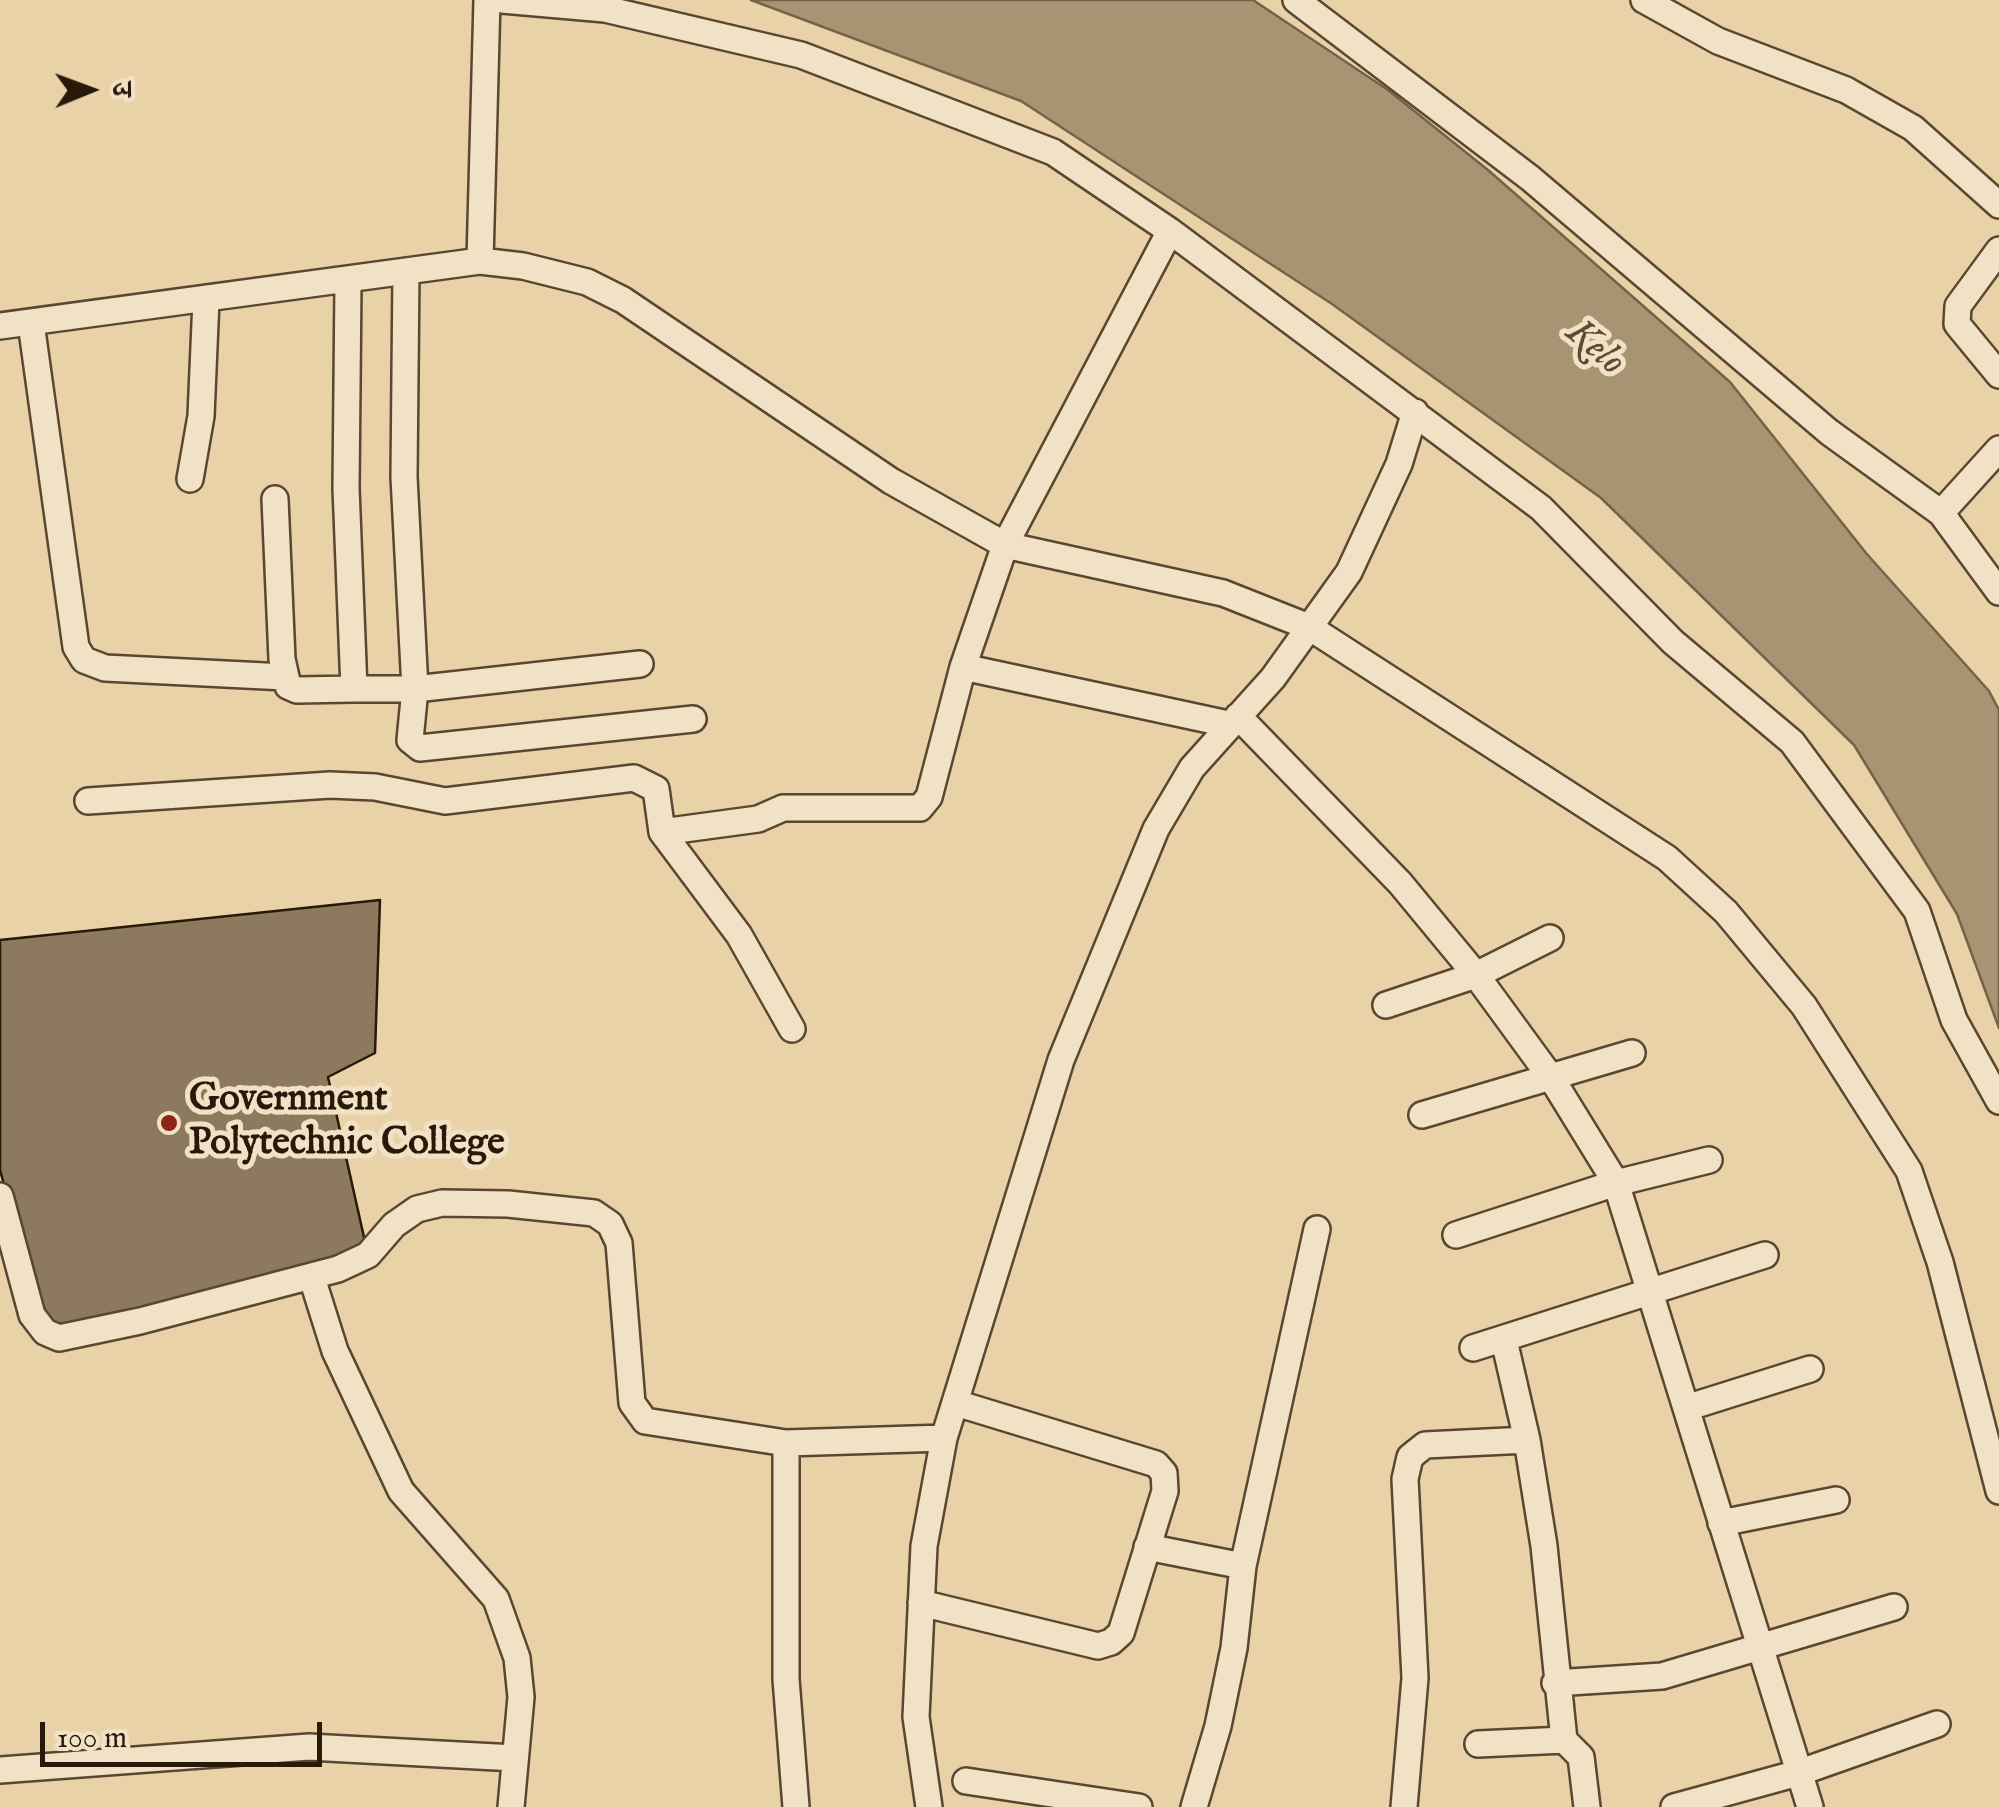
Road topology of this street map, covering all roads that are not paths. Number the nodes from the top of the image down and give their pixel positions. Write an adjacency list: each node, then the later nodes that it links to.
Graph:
1 (487, 0): 8 (street)
2 (502, 0): 6 (street)
3 (1296, 0): 19 (street)
4 (1644, 0): 5 (street)
5 (1999, 205)
6 (1170, 231): 15 (street); 20 (street)
7 (1999, 250): 14 (street)
8 (480, 262): 9 (street); 20 (street)
9 (406, 271): 10 (street); 27 (street)
10 (348, 282): 11 (street); 26 (street)
11 (206, 300): 12 (street); 17 (street)
12 (31, 323): 13 (street); 25 (street)
13 (0, 326)
14 (1999, 375)
15 (1415, 412): 22 (street); 38 (street)
16 (1999, 449): 19 (street)
17 (190, 480)
18 (275, 499): 25 (street)
19 (1941, 513): 21 (street)
20 (1005, 545): 22 (street); 24 (street)
21 (1999, 592)
22 (1309, 626): 29 (street); 57 (street)
23 (640, 664): 27 (street)
24 (962, 666): 29 (street); 31 (street)
25 (284, 677): 26 (street)
26 (354, 689): 27 (street)
27 (415, 689): 28 (street)
28 (693, 719)
29 (1233, 720): 33 (street); 52 (street)
30 (88, 801): 31 (street)
31 (662, 832): 35 (street)
32 (1550, 938): 33 (street)
33 (1476, 976): 34 (street); 37 (street)
34 (1386, 1005)
35 (792, 1029)
36 (1632, 1053): 37 (street)
37 (1552, 1079): 39 (street); 41 (street)
38 (1999, 1101)
39 (1422, 1116)
40 (1709, 1160): 41 (street)
41 (1616, 1183): 44 (street); 48 (street)
42 (0, 1196): 45 (street)
43 (1317, 1229): 61 (street)
44 (1456, 1235)
45 (7, 1250): 47 (street)
46 (1765, 1256): 48 (street)
47 (312, 1278): 56 (street); 69 (street)
48 (1651, 1293): 49 (street); 53 (street)
49 (1504, 1340): 50 (street); 55 (street)
50 (1473, 1348)
51 (1810, 1369): 53 (street)
52 (956, 1403): 54 (street); 60 (street)
53 (1686, 1408): 59 (street)
54 (944, 1438): 56 (street); 62 (street)
55 (1527, 1440): 65 (street); 78 (street)
56 (786, 1443): 74 (street)
57 (1999, 1491)
58 (1836, 1500): 59 (street)
59 (1721, 1523): 64 (street)
60 (1148, 1547): 61 (street); 62 (street)
61 (1243, 1566): 77 (street)
62 (921, 1603): 75 (street)
63 (1894, 1608): 64 (street)
64 (1760, 1647): 65 (street); 71 (street)
65 (1555, 1683): 67 (street)
66 (1938, 1724): 71 (street)
67 (1564, 1740): 68 (street); 79 (street)
68 (1478, 1744)
69 (516, 1758): 70 (street); 73 (street)
70 (0, 1770)
71 (1798, 1773): 80 (street); 81 (street)
72 (966, 1781): 76 (street)
73 (511, 1807)
74 (796, 1807)
75 (930, 1807)
76 (1139, 1807)
77 (1194, 1807)
78 (1404, 1807)
79 (1587, 1807)
80 (1674, 1807)
81 (1810, 1807)

